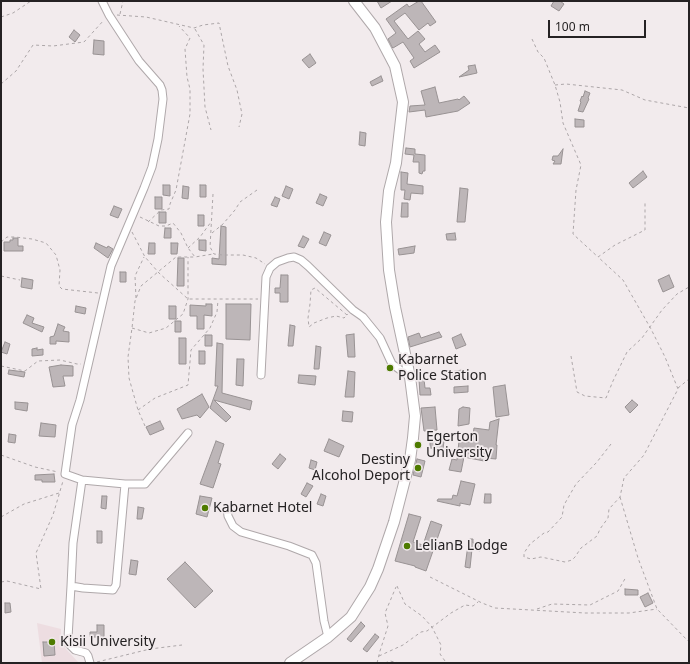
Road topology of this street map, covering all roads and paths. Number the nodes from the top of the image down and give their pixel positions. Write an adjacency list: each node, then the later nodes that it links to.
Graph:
1 (31, 1): 7 (path)
2 (102, 1): 6 (street)
3 (123, 1): 5 (path)
4 (354, 1): 49 (main road)
5 (120, 14): 6 (path); 8 (path)
6 (109, 15): 11 (path); 19 (street)
7 (1, 17)
8 (178, 25): 9 (path); 21 (path)
9 (194, 28): 14 (path); 15 (path)
10 (532, 39): 12 (path)
11 (1, 84)
12 (555, 85): 13 (path); 30 (path)
13 (689, 108)
14 (239, 127)
15 (210, 130)
16 (257, 190): 23 (path)
17 (214, 194): 20 (path)
18 (645, 201): 30 (path)
19 (133, 212): 21 (path); 22 (street)
20 (212, 221): 23 (path); 25 (path)
21 (148, 222): 25 (path)
22 (128, 225): 27 (path); 36 (street)
23 (211, 233): 26 (path)
24 (1, 242): 36 (path)
25 (188, 248): 29 (path)
26 (214, 254): 29 (path); 31 (path)
27 (144, 257): 32 (path); 37 (path)
28 (188, 257): 29 (path); 32 (path); 38 (path)
29 (194, 257)
30 (598, 257): 43 (path)
31 (270, 268): 39 (street); 41 (street)
32 (158, 273): 37 (path); 38 (path)
33 (1, 276): 34 (path)
34 (20, 280)
35 (689, 287): 43 (path)
36 (104, 294): 46 (street)
37 (136, 298): 44 (path)
38 (188, 299): 40 (path); 44 (path)
39 (264, 299): 40 (path); 48 (street)
40 (218, 300): 52 (path)
41 (353, 310): 42 (path); 49 (street)
42 (347, 315): 42 (path)
43 (650, 327): 45 (path); 51 (path)
44 (132, 328): 52 (path)
45 (571, 356)
46 (88, 364): 47 (path); 57 (street)
47 (1, 366)
48 (261, 375)
49 (410, 378): 72 (main road)
50 (689, 379): 51 (path)
51 (678, 389): 61 (path)
52 (138, 410): 53 (path)
53 (145, 426)
54 (188, 433): 59 (street)
55 (611, 444): 61 (path)
56 (1, 455): 57 (path)
57 (65, 474): 58 (street); 60 (path)
58 (82, 480): 59 (street); 67 (street)
59 (125, 484): 67 (street)
60 (59, 493): 63 (path); 66 (path)
61 (620, 496): 69 (path)
62 (228, 508): 72 (street)
63 (1, 517)
64 (430, 577): 68 (path)
65 (626, 578): 70 (path)
66 (1, 582)
67 (71, 586): 76 (street)
68 (478, 601): 70 (path); 71 (path)
69 (657, 609): 70 (path); 73 (path)
70 (536, 610)
71 (432, 627): 75 (path); 75 (path); 81 (path)
72 (328, 637): 77 (main road)
73 (689, 642)
74 (182, 645): 76 (path)
75 (379, 656): 78 (path)
76 (91, 663)
77 (290, 663)
78 (377, 663)
79 (385, 663): 80 (path)
80 (399, 663)
81 (444, 663)

